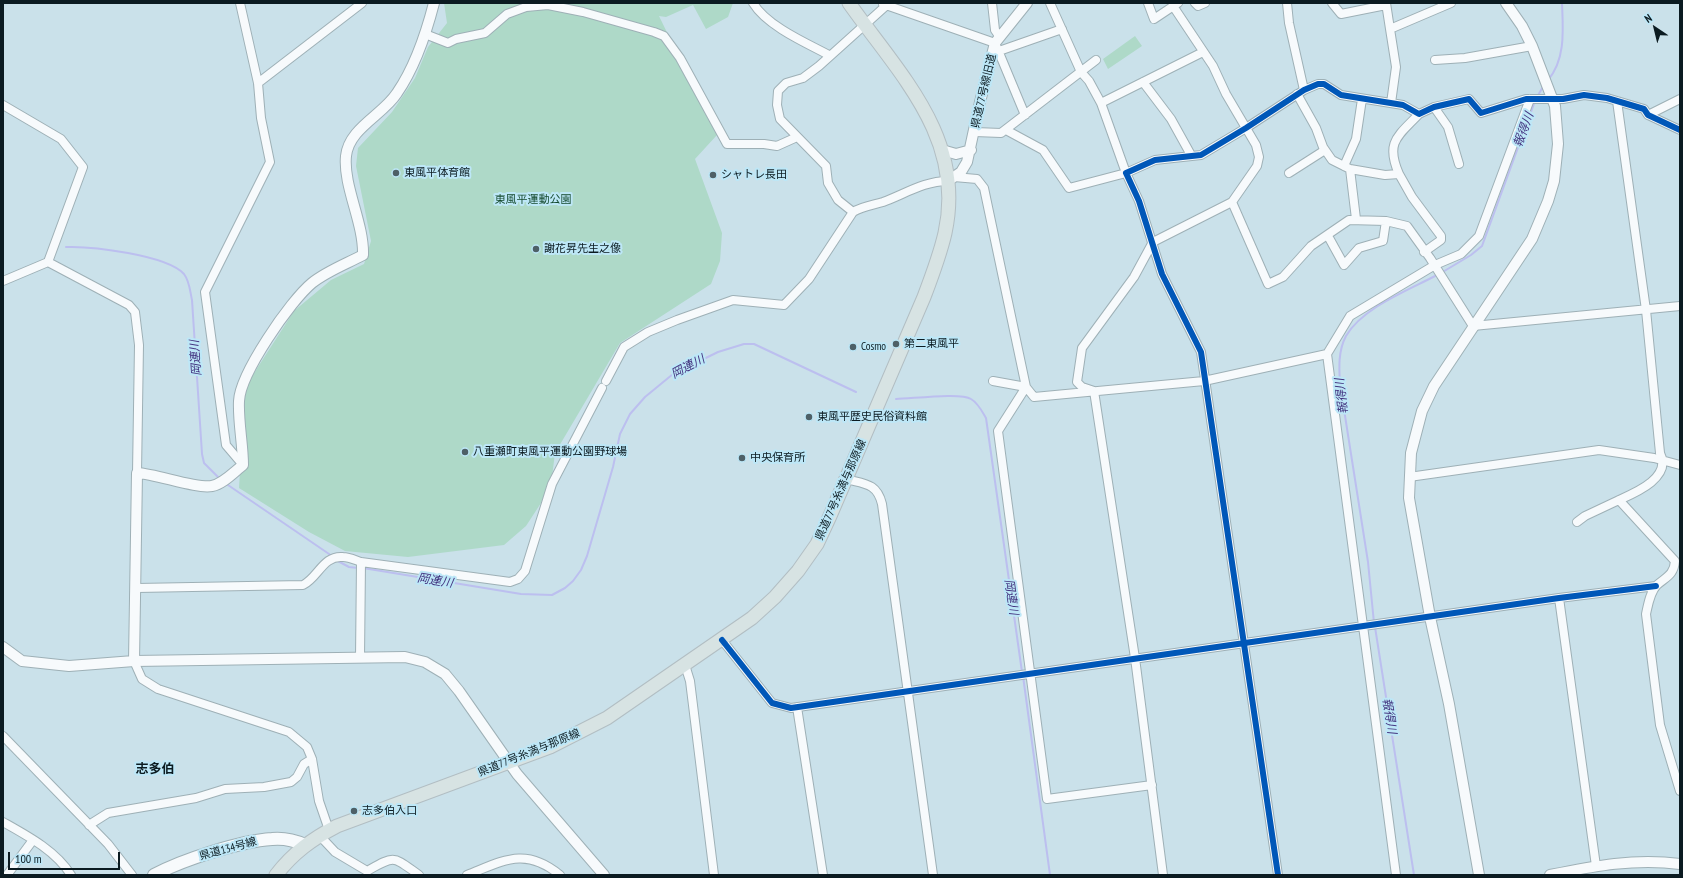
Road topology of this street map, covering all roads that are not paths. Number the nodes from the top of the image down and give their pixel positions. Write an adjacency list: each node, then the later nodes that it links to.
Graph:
1 (240, 3): 31 (street)
2 (362, 3): 31 (street)
3 (434, 3): 22 (street)
4 (753, 3): 26 (street)
5 (849, 3): 19 (main road, 県道77号糸満与那原線)
6 (992, 3): 23 (street)
7 (1027, 3): 23 (street, 県道77号線旧道)
8 (1050, 3): 20 (street)
9 (1148, 3): 18 (street)
10 (1195, 3): 11 (street)
11 (1205, 3)
12 (1287, 3): 32 (street)
13 (1332, 3): 17 (street)
14 (1451, 3): 21 (street)
15 (1506, 3): 24 (street)
16 (885, 4): 19 (street); 23 (street)
17 (1386, 4): 21 (street)
18 (1175, 5): 25 (street)
19 (865, 26): 26 (street); 50 (main road, 県道77号糸満与那原線)
20 (1062, 29): 23 (street); 29 (street)
21 (1390, 30): 39 (street)
22 (425, 34): 49 (street); 79 (street)
23 (998, 43): 43 (street); 48 (street, 県道77号線旧道)
24 (1532, 46): 28 (street); 35 (street)
25 (1203, 52): 30 (street); 45 (street)
26 (829, 55): 49 (street)
27 (1096, 60): 29 (street)
28 (1435, 60)
29 (1080, 72): 38 (street); 43 (street)
30 (1143, 82): 38 (street); 53 (street)
31 (258, 83): 79 (street)
32 (1300, 92): 33 (street); 45 (street); 52 (street)
33 (1362, 99): 39 (street); 55 (street)
34 (1530, 99): 35 (street); 41 (street); 67 (street)
35 (1552, 99): 37 (street); 71 (street)
36 (1680, 99): 44 (street)
37 (1616, 101): 44 (street); 70 (street)
38 (1101, 103): 46 (street)
39 (1391, 103): 42 (street)
40 (3, 105): 66 (street)
41 (1434, 107): 42 (street); 54 (street)
42 (1419, 114): 57 (street)
43 (1025, 115): 46 (street)
44 (1648, 115): 47 (street)
45 (1246, 128): 53 (street); 59 (street)
46 (1006, 130): 48 (street)
47 (1680, 130)
48 (975, 132): 51 (street, 県道77号線旧道)
49 (797, 137): 60 (street)
50 (942, 150): 51 (street); 58 (main road, 県道77号糸満与那原線)
51 (971, 150): 58 (street, 県道77号線旧道)
52 (1325, 150): 55 (street); 56 (street)
53 (1191, 155): 64 (street)
54 (1459, 164)
55 (1347, 168): 57 (street); 61 (street)
56 (1289, 173)
57 (1399, 174): 65 (street)
58 (951, 179): 60 (street); 75 (street); 82 (main road, 県道77号糸満与那原線)
59 (1232, 202): 63 (street); 64 (street)
60 (854, 212): 85 (street)
61 (1356, 219): 62 (street); 63 (street)
62 (1386, 221): 63 (street); 65 (street)
63 (1328, 236)
64 (1153, 242): 74 (street); 76 (street)
65 (1424, 252): 67 (street)
66 (48, 262): 68 (street); 80 (street)
67 (1435, 265): 71 (street); 72 (street)
68 (3, 281)
69 (1680, 306): 70 (street)
70 (1646, 310): 71 (street); 77 (street)
71 (1473, 326): 81 (street)
72 (1327, 354): 74 (street); 90 (street)
73 (993, 381): 75 (street)
74 (1204, 381): 76 (street); 92 (street)
75 (1026, 387): 76 (street); 98 (street)
76 (1094, 391): 95 (street)
77 (1664, 461): 78 (street); 81 (street); 83 (street)
78 (1680, 465)
79 (243, 466): 80 (street)
80 (137, 473): 87 (street)
81 (1409, 477): 89 (street)
82 (846, 479): 91 (main road, 県道77号糸満与那原線); 99 (street)
83 (1619, 500): 84 (street); 86 (street)
84 (1577, 522)
85 (361, 562): 87 (street); 94 (street)
86 (1656, 586): 88 (street); 105 (street)
87 (137, 588): 96 (street)
88 (1559, 598): 89 (street); 112 (street)
89 (1430, 617): 90 (street); 128 (street)
90 (1367, 625): 92 (street); 127 (street)
91 (722, 640): 97 (main road, 県道77号糸満与那原線); 100 (street)
92 (1243, 643): 95 (street); 126 (street)
93 (3, 647): 96 (street)
94 (360, 658): 96 (street); 103 (street)
95 (1135, 658): 98 (street); 104 (street)
96 (134, 661): 102 (street)
97 (685, 665): 103 (main road, 県道77号糸満与那原線); 122 (street)
98 (1030, 673): 99 (street); 104 (street)
99 (908, 691): 100 (street); 124 (street)
100 (797, 707): 123 (street)
101 (3, 736): 107 (street)
102 (312, 759): 107 (street); 108 (street)
103 (508, 763): 108 (main road, 県道77号糸満与那原線); 121 (street)
104 (1152, 785): 125 (street)
105 (1680, 791)
106 (3, 822): 109 (street)
107 (89, 825): 115 (street)
108 (325, 833): 110 (main road, 県道77号糸満与那原線); 118 (street)
109 (33, 840): 113 (street); 114 (street)
110 (304, 845): 116 (main road, 県道134号線); 117 (main road, 県道77号糸満与那原線)
111 (1680, 864): 112 (street)
112 (1596, 866): 129 (street)
113 (8, 875)
114 (71, 875)
115 (132, 875)
116 (154, 875)
117 (276, 875)
118 (419, 875)
119 (467, 875): 120 (street)
120 (560, 875)
121 (604, 875)
122 (714, 875)
123 (823, 875)
124 (933, 875)
125 (1163, 875)
126 (1278, 875)
127 (1396, 875)
128 (1479, 875)
129 (1550, 875)

